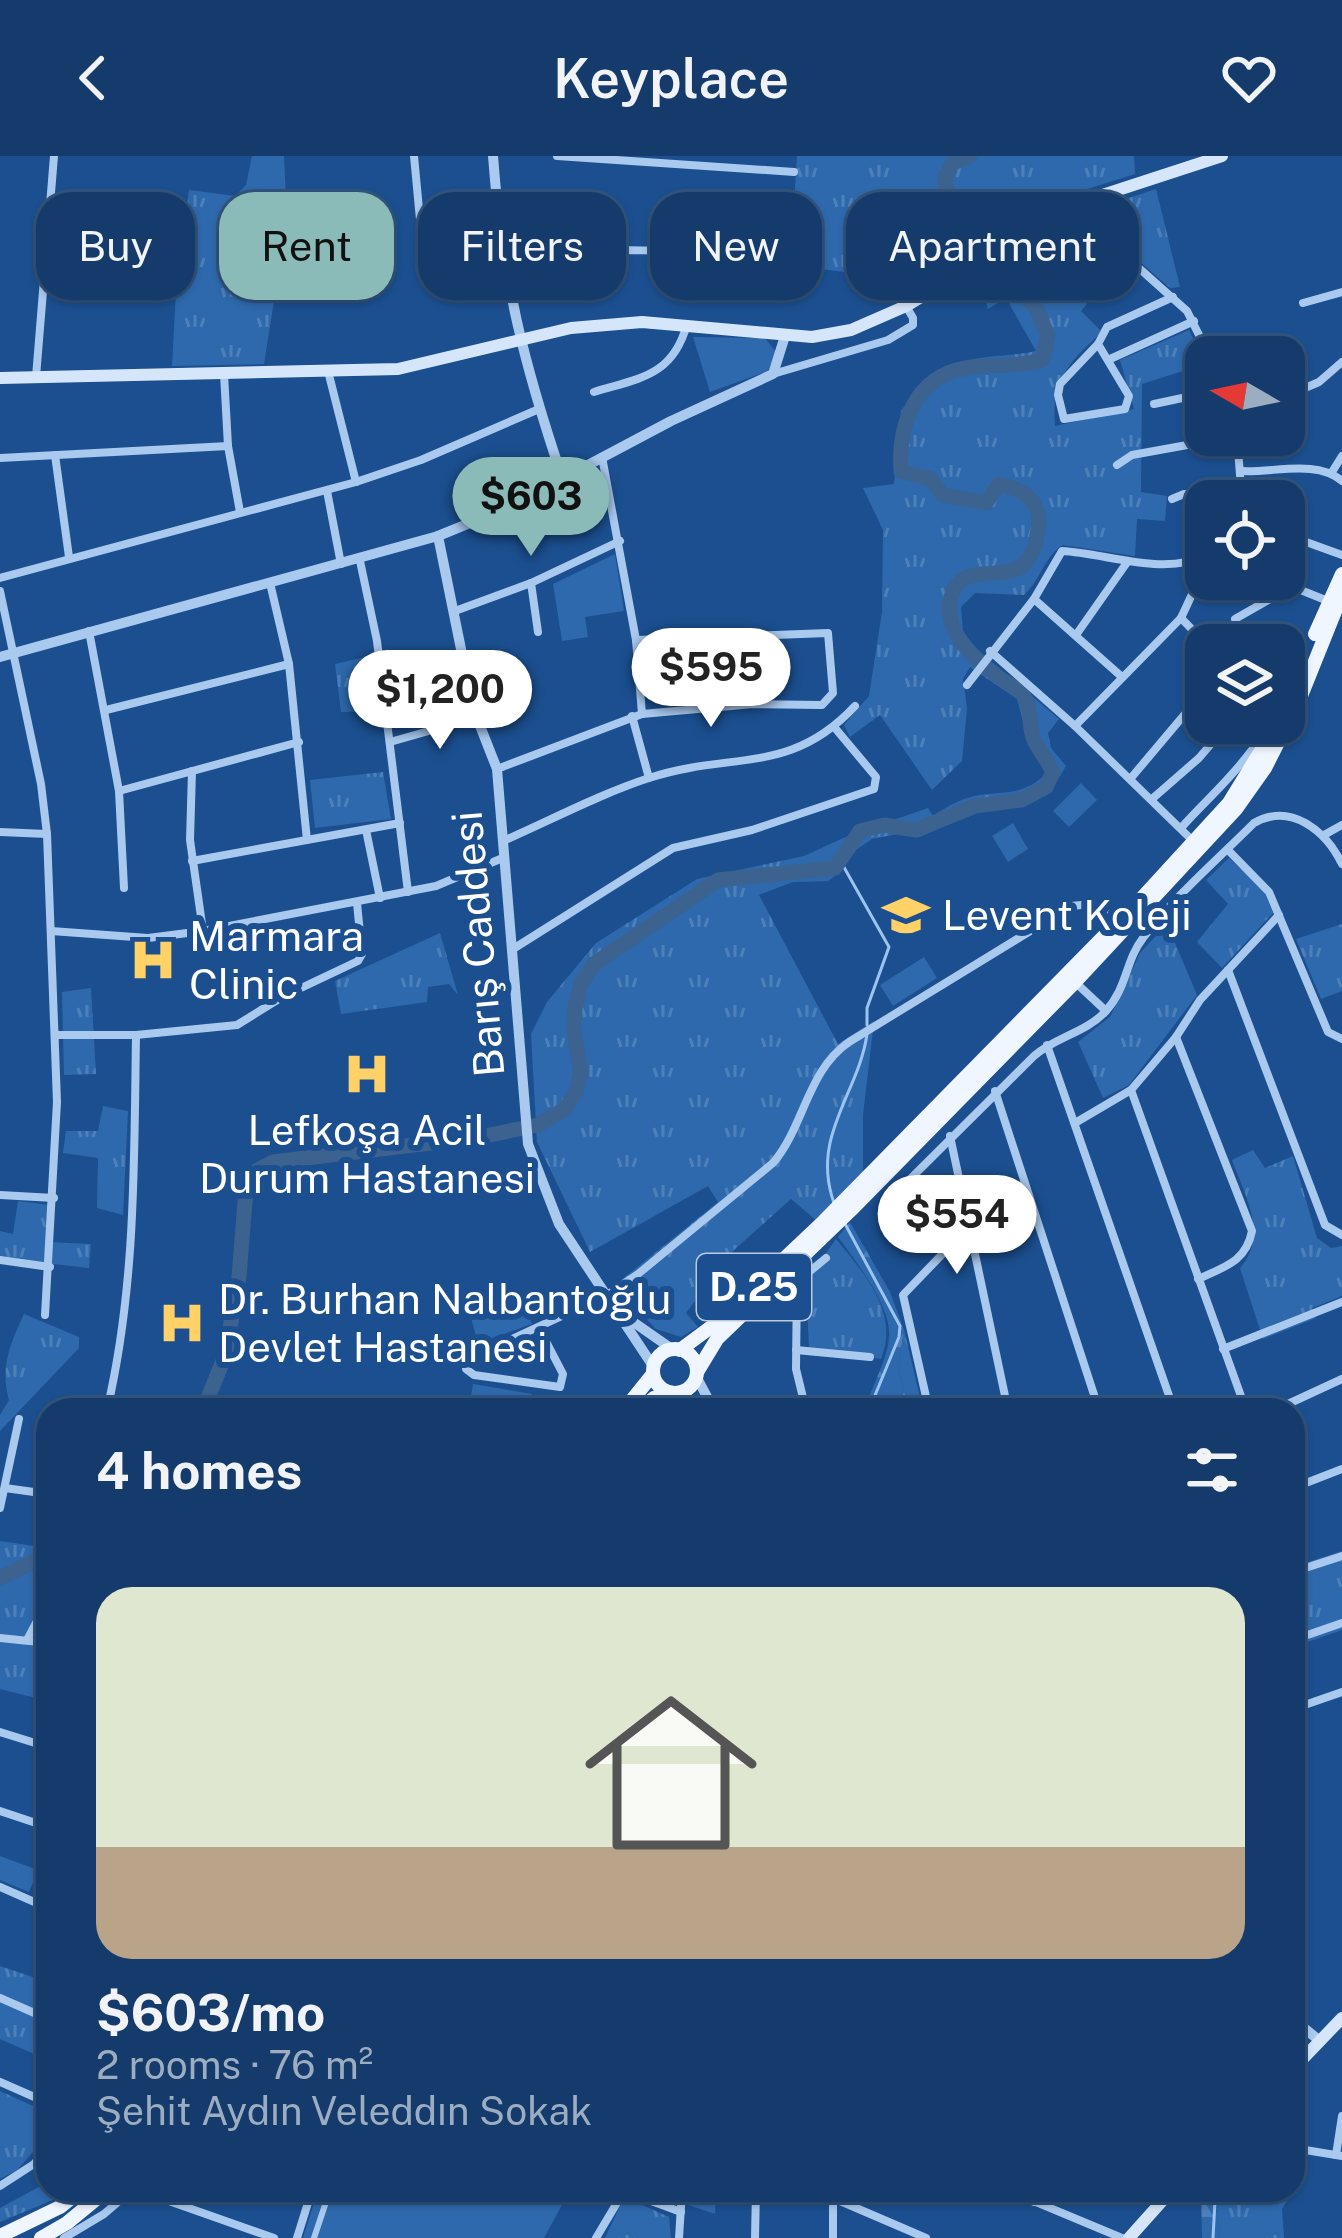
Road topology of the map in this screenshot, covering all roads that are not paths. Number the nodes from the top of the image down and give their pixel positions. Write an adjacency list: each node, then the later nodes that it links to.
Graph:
1 (54, 156): 12 (street)
2 (414, 156): 15 (street)
3 (493, 156): 13 (street)
4 (557, 156): 7 (street)
5 (748, 156): 10 (street)
6 (1222, 156): 9 (main road)
7 (572, 157): 8 (street)
8 (665, 158): 10 (street)
9 (1191, 161): 14 (main road)
10 (747, 168): 11 (street)
11 (794, 172)
12 (50, 192)
13 (497, 192)
14 (1107, 192)
15 (418, 199)
16 (1139, 268): 18 (street)
17 (1342, 292): 22 (street)
18 (1173, 297): 24 (street); 29 (street)
19 (42, 300): 36 (street)
20 (511, 300): 28 (street)
21 (916, 300): 23 (main road)
22 (1303, 303)
23 (906, 306): 26 (main road); 34 (street)
24 (1193, 321): 27 (street); 30 (street)
25 (687, 324): 26 (main road); 28 (main road); 38 (street)
26 (785, 336): 34 (street)
27 (1200, 336)
28 (519, 341): 32 (main road); 41 (street)
29 (1098, 344): 30 (street); 30 (street)
30 (1110, 359)
31 (1342, 362): 37 (street)
32 (328, 371): 33 (main road); 55 (street)
33 (224, 374): 36 (main road); 43 (street)
34 (773, 374): 47 (street)
35 (0, 378): 36 (main road)
36 (36, 378)
37 (1305, 388)
38 (594, 392)
39 (1185, 397): 40 (street)
40 (1154, 404)
41 (538, 409): 52 (street); 55 (street)
42 (1185, 445): 49 (street)
43 (228, 446): 44 (street); 59 (street)
44 (55, 455): 48 (street); 64 (street)
45 (1240, 456): 50 (street)
46 (1342, 456): 51 (street)
47 (602, 457): 52 (street); 61 (street)
48 (0, 458)
49 (1117, 465)
50 (1242, 471): 51 (street); 53 (street)
51 (1332, 472): 54 (street)
52 (563, 480): 60 (street)
53 (1242, 480)
54 (1342, 481)
55 (356, 482): 56 (street)
56 (328, 491): 59 (street); 68 (street)
57 (1185, 494): 58 (street)
58 (1172, 499)
59 (240, 512): 64 (street)
60 (438, 536): 65 (street); 79 (street, Barış Caddesi)
61 (620, 541): 72 (street); 88 (street)
62 (1305, 542): 63 (street)
63 (1342, 555)
64 (69, 557): 70 (street)
65 (360, 561): 68 (street); 103 (street)
66 (1128, 561): 67 (street); 76 (street); 86 (street)
67 (1185, 562)
68 (341, 564): 71 (street)
69 (1342, 574): 75 (main road, D.25)
70 (0, 578)
71 (270, 583): 84 (street); 91 (street)
72 (531, 583): 79 (street); 85 (street)
73 (1305, 589): 75 (street)
74 (0, 591): 90 (street)
75 (1335, 597): 83 (main road, D.25); 92 (main road, D.25)
76 (1034, 599): 86 (street); 89 (street)
77 (1189, 600): 80 (street)
78 (1269, 600): 81 (street)
79 (455, 611): 99 (street, Barış Caddesi)
80 (1181, 618): 82 (street); 93 (street)
81 (1235, 620)
82 (1187, 624)
83 (1326, 630): 87 (street); 137 (main road, D.25)
84 (89, 631): 90 (street); 96 (street)
85 (538, 632)
86 (1076, 635): 93 (street)
87 (1342, 637)
88 (636, 640): 98 (street); 98 (street)
89 (988, 653): 94 (street); 100 (street)
90 (6, 656): 118 (street)
91 (290, 664): 96 (street); 102 (street)
92 (1305, 664)
93 (1123, 677): 100 (street)
94 (967, 685)
95 (855, 706): 101 (street)
96 (106, 710): 111 (street)
97 (1185, 714): 110 (street)
98 (637, 715): 107 (street); 109 (street)
99 (478, 717): 103 (street); 107 (street, Barış Caddesi)
100 (1076, 726): 110 (street)
101 (835, 728): 109 (street); 135 (street)
102 (299, 742): 108 (street); 120 (street)
103 (390, 742): 113 (street)
104 (1211, 744): 112 (street)
105 (1265, 744): 122 (main road, D.25)
106 (1252, 750): 115 (street)
107 (497, 770): 121 (street, Barış Caddesi)
108 (192, 771): 111 (street); 125 (street)
109 (649, 778): 121 (street)
110 (1131, 778): 112 (street)
111 (119, 791): 127 (street)
112 (1152, 799): 115 (street)
113 (400, 824): 116 (street); 128 (street)
114 (1342, 825): 119 (street)
115 (1181, 828): 122 (street)
116 (366, 830): 120 (street); 129 (street)
117 (0, 832): 118 (street)
118 (47, 834): 133 (street)
119 (1324, 835): 123 (street); 126 (street)
120 (307, 840): 125 (street)
121 (503, 841): 124 (street, Barış Caddesi)
122 (1195, 843): 132 (main road, D.25)
123 (1228, 850): 131 (street); 138 (street)
124 (505, 856): 128 (street); 135 (street, Barış Caddesi)
125 (192, 861): 134 (street)
126 (1342, 864)
127 (124, 888)
128 (408, 892): 129 (street)
129 (380, 898): 130 (street)
130 (357, 902): 134 (street); 140 (street)
131 (1279, 915): 136 (street); 142 (street)
132 (1120, 920): 151 (main road, D.25); 160 (street)
133 (51, 931): 134 (street); 139 (street)
134 (203, 931)
135 (513, 949): 160 (street, Barış Caddesi)
136 (1228, 970): 141 (street); 154 (street)
137 (1075, 982): 138 (street); 151 (main road, D.25)
138 (1106, 1011): 143 (street)
139 (56, 1035): 140 (street); 149 (street)
140 (136, 1035): 174 (street)
141 (1176, 1037): 144 (street); 159 (street)
142 (1342, 1039)
143 (1047, 1045): 145 (street); 146 (street)
144 (1132, 1090): 146 (street); 159 (street)
145 (995, 1091): 147 (street); 182 (street)
146 (1075, 1123): 183 (street)
147 (950, 1135): 150 (street); 153 (street)
148 (0, 1195): 149 (street)
149 (54, 1198): 157 (street)
150 (884, 1204)
151 (848, 1206): 152 (main road, D.25)
152 (826, 1227): 158 (main road, D.25); 165 (main road, D.25)
153 (970, 1235): 180 (street); 181 (street)
154 (1342, 1235)
155 (826, 1258): 158 (street)
156 (0, 1260): 157 (street)
157 (50, 1267): 163 (street)
158 (795, 1274): 167 (street); 170 (main road, D.25)
159 (1198, 1279): 166 (street)
160 (607, 1295): 162 (street, Barış Caddesi); 164 (street)
161 (1342, 1302): 166 (street)
162 (622, 1313): 165 (street); 169 (street)
163 (45, 1315)
164 (538, 1328): 164 (street)
165 (676, 1349): 169 (main road, D.25); 170 (main road, D.25)
166 (1223, 1349): 184 (street)
167 (796, 1350): 168 (street); 179 (street)
168 (870, 1358)
169 (653, 1370): 172 (main road); 175 (main road, D.25)
170 (697, 1374): 172 (main road, D.25); 178 (street)
171 (1340, 1380): 173 (street); 185 (street)
172 (673, 1393): 176 (main road, D.25); 177 (street)
173 (1342, 1394)
174 (109, 1398)
175 (633, 1398)
176 (654, 1398)
177 (684, 1398)
178 (706, 1398)
179 (802, 1398)
180 (925, 1398)
181 (1005, 1398)
182 (1095, 1398)
183 (1170, 1398)
184 (1241, 1398)
185 (1301, 1398)
186 (19, 1419): 189 (street)
187 (1342, 1469): 188 (street)
188 (1305, 1483)
189 (5, 1488): 190 (street); 191 (street)
190 (36, 1493)
191 (0, 1508)
192 (1342, 1556): 193 (street)
193 (1305, 1569)
194 (36, 1623): 198 (street)
195 (1342, 1623): 196 (street)
196 (1305, 1636)
197 (0, 1638): 198 (street)
198 (28, 1638): 199 (street)
199 (36, 1640)
200 (1342, 1692): 201 (street)
201 (1305, 1705)
202 (0, 1732): 203 (street)
203 (36, 1743)
204 (0, 1811): 205 (street)
205 (36, 1822)
206 (0, 1887): 207 (street)
207 (36, 1903)
208 (0, 1998): 209 (street)
209 (36, 2013)
210 (1342, 2018): 212 (main road)
211 (1305, 2029): 212 (street)
212 (1320, 2041): 213 (main road)
213 (1305, 2057)
214 (0, 2082): 215 (street)
215 (36, 2098)
216 (1342, 2116): 218 (street)
217 (1305, 2150): 218 (street)
218 (1339, 2155)
219 (36, 2162): 221 (street)
220 (0, 2170): 221 (street)
221 (3, 2184)
222 (64, 2202): 237 (main road)
223 (92, 2202): 239 (main road)
224 (118, 2202): 240 (street)
225 (172, 2202): 241 (street)
226 (308, 2202): 242 (street)
227 (325, 2202): 243 (street)
228 (618, 2202): 244 (street)
229 (652, 2202): 236 (street)
230 (681, 2202): 236 (street)
231 (756, 2202): 246 (street)
232 (833, 2202): 247 (street)
233 (850, 2202): 248 (street)
234 (1034, 2202): 238 (street)
235 (1162, 2202): 238 (main road)
236 (681, 2212): 245 (street)
237 (0, 2236)
238 (1132, 2236)
239 (41, 2238)
240 (64, 2238)
241 (274, 2238)
242 (297, 2238)
243 (314, 2238)
244 (596, 2238)
245 (679, 2238)
246 (755, 2238)
247 (833, 2238)
248 (926, 2238)

